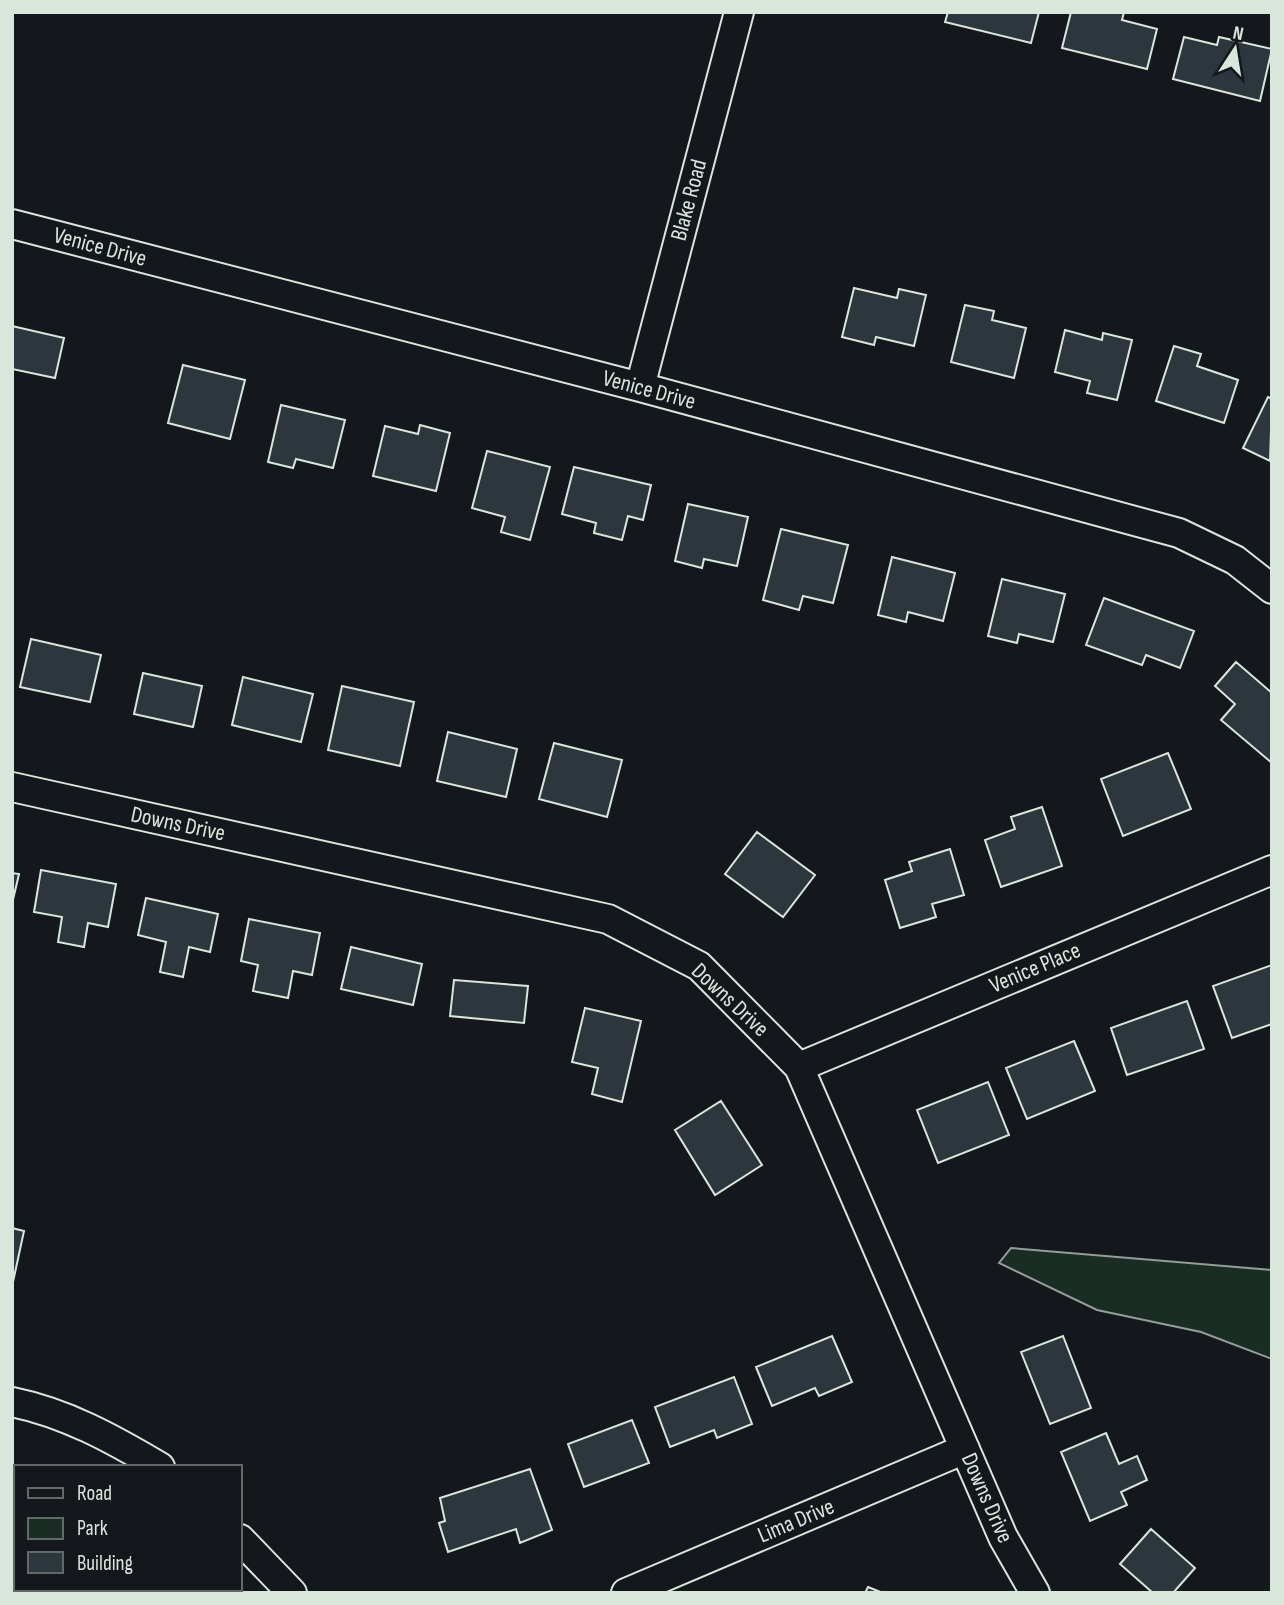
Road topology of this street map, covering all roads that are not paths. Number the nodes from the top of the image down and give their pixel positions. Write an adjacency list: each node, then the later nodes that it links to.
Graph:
1 (738, 12): 3 (street, Blake Road)
2 (12, 224): 3 (street, Venice Drive)
3 (640, 387): 4 (street, Venice Drive)
4 (1272, 589)
5 (12, 787): 7 (street, Downs Drive)
6 (1272, 870): 7 (street, Venice Place)
7 (799, 1067): 9 (street, Downs Drive)
8 (12, 1402): 10 (street)
9 (965, 1449): 13 (street, Lima Drive); 14 (street, Downs Drive)
10 (157, 1465)
11 (242, 1541): 12 (street)
12 (292, 1593)
13 (626, 1593)
14 (1035, 1593)

